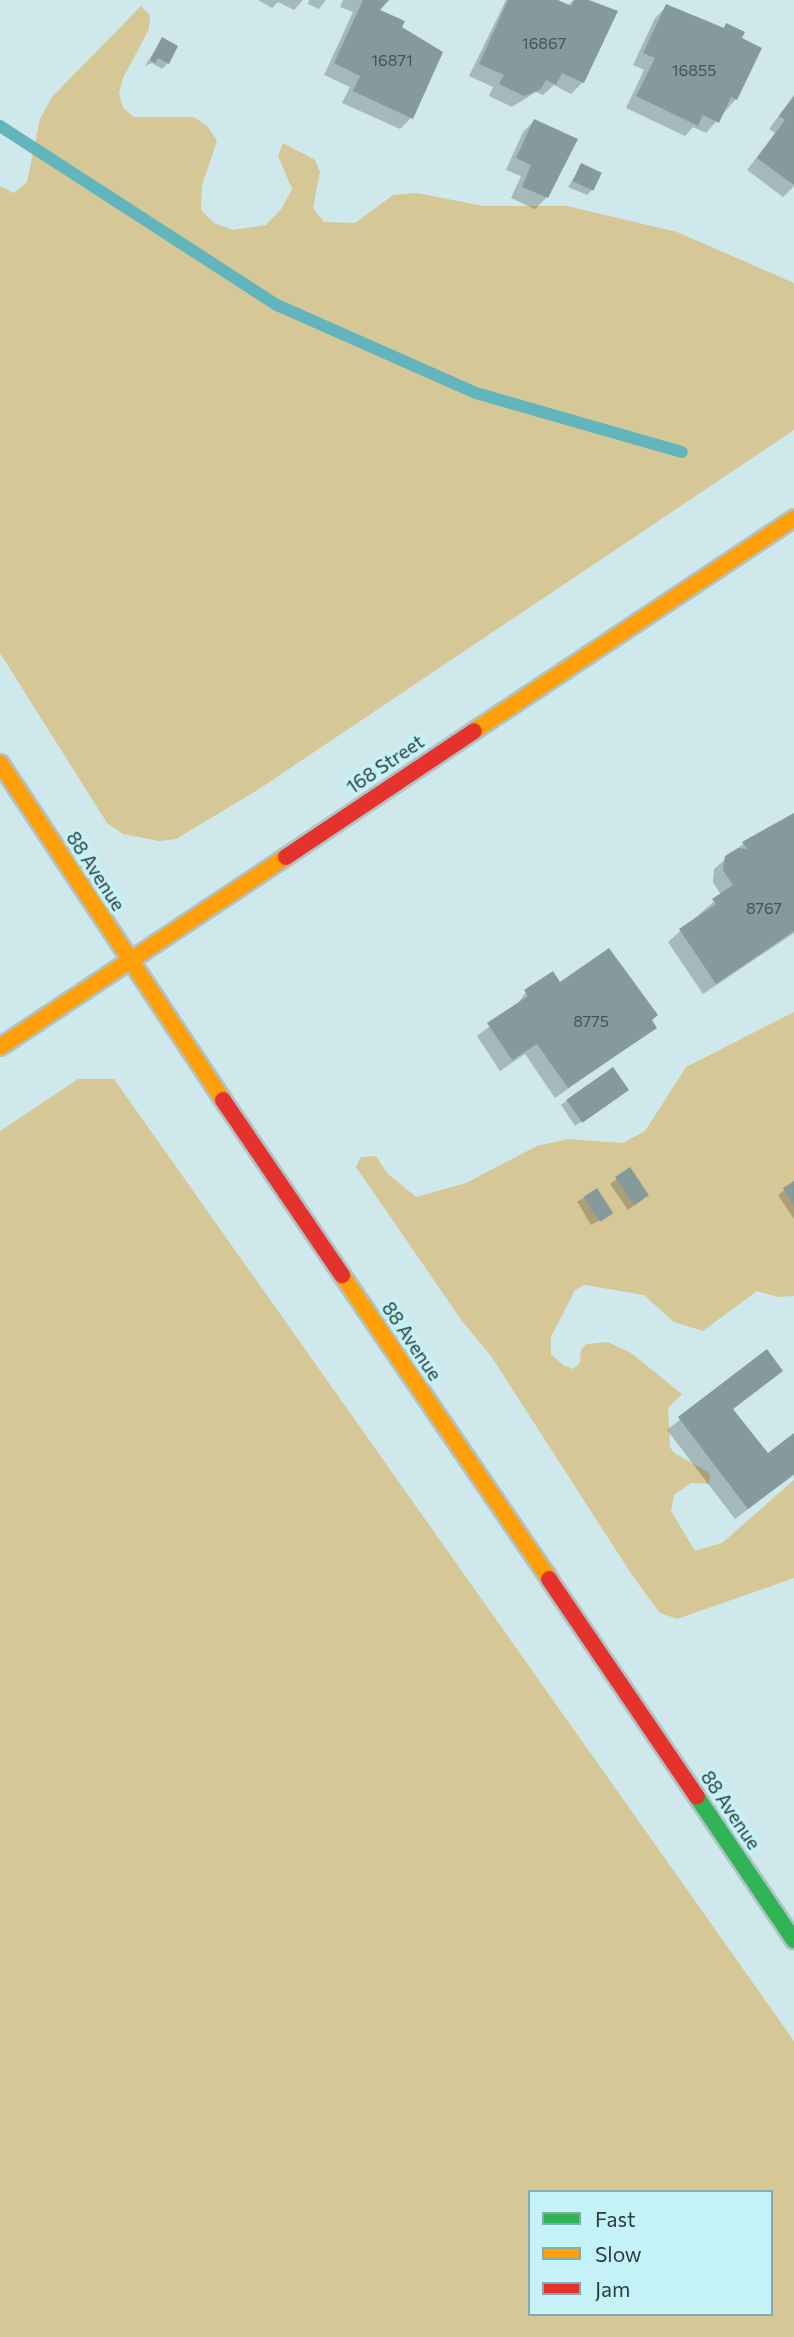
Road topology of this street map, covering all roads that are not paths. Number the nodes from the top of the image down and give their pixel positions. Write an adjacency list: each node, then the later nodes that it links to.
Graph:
1 (794, 518): 3 (main road, 168 Street)
2 (0, 763): 3 (main road, 88 Avenue)
3 (129, 959): 4 (main road, 168 Street); 5 (main road, 88 Avenue)
4 (0, 1048)
5 (794, 1940)

